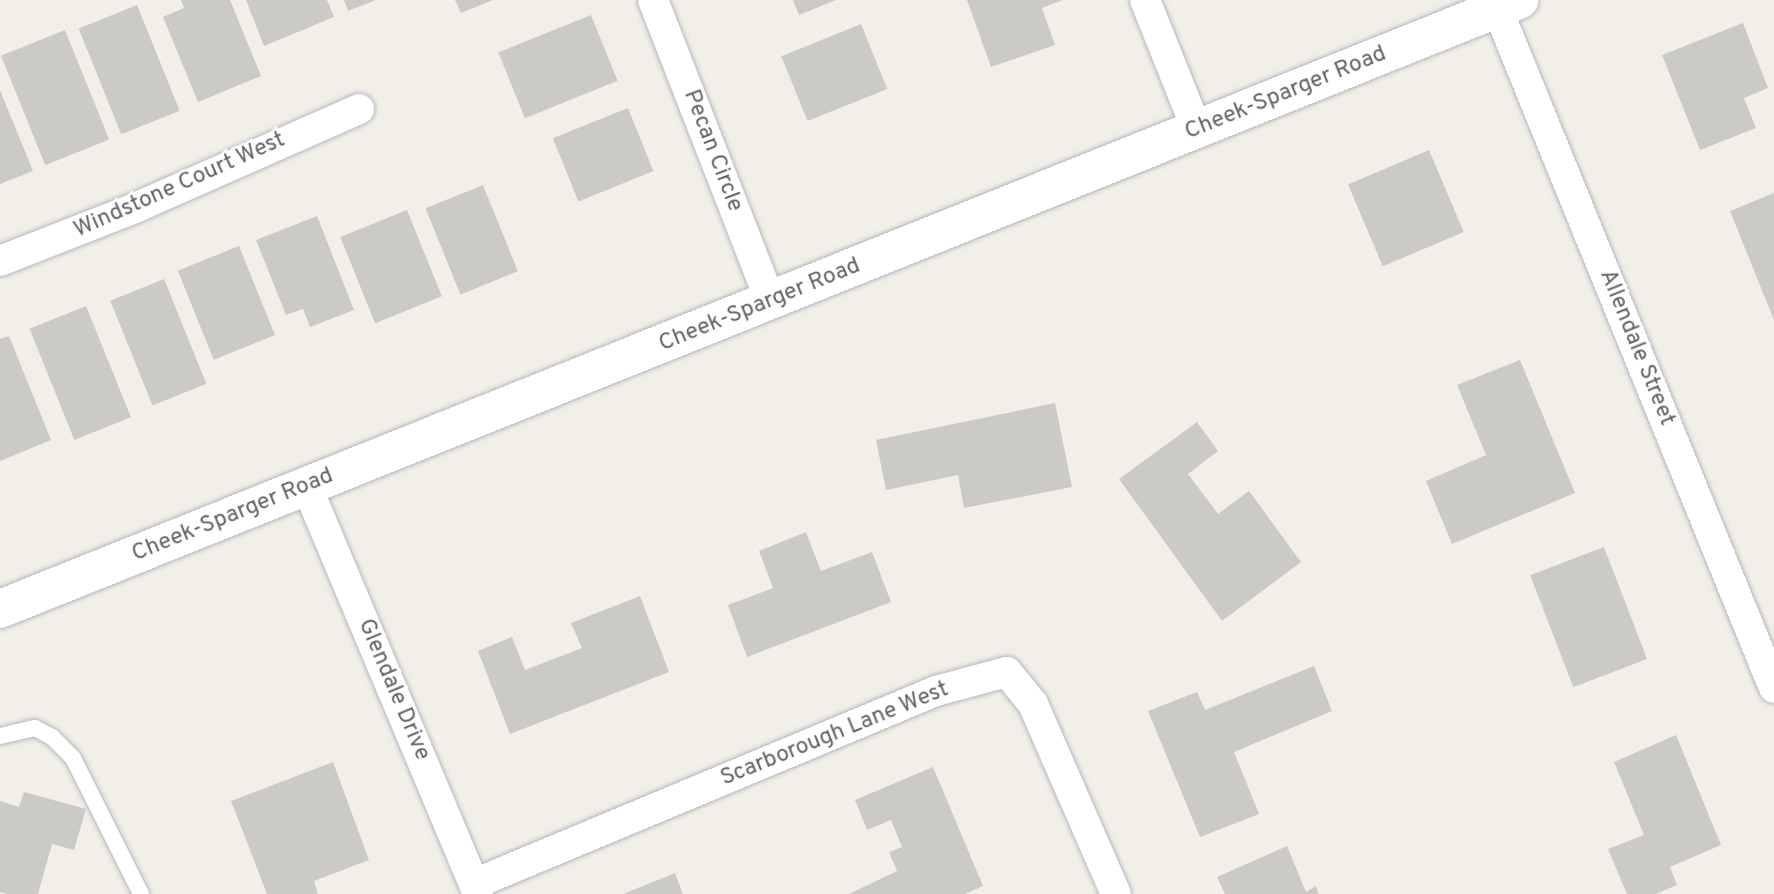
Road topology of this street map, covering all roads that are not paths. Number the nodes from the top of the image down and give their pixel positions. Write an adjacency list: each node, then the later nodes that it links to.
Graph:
1 (653, 0): 7 (street, Pecan Circle)
2 (1145, 0): 5 (street)
3 (1508, 4): 5 (main road, Cheek-Sparger Road); 10 (street, Allendale Street)
4 (359, 109): 6 (street, Windstone Court West)
5 (1197, 130): 7 (main road, Cheek-Sparger Road)
6 (0, 261)
7 (771, 302): 8 (main road, Cheek-Sparger Road)
8 (307, 487): 9 (main road, Cheek-Sparger Road); 12 (street, Glendale Drive)
9 (0, 609)
10 (1774, 688)
11 (0, 736): 13 (lane)
12 (476, 889): 14 (street, Scarborough Lane West)
13 (141, 894)
14 (1116, 894)

